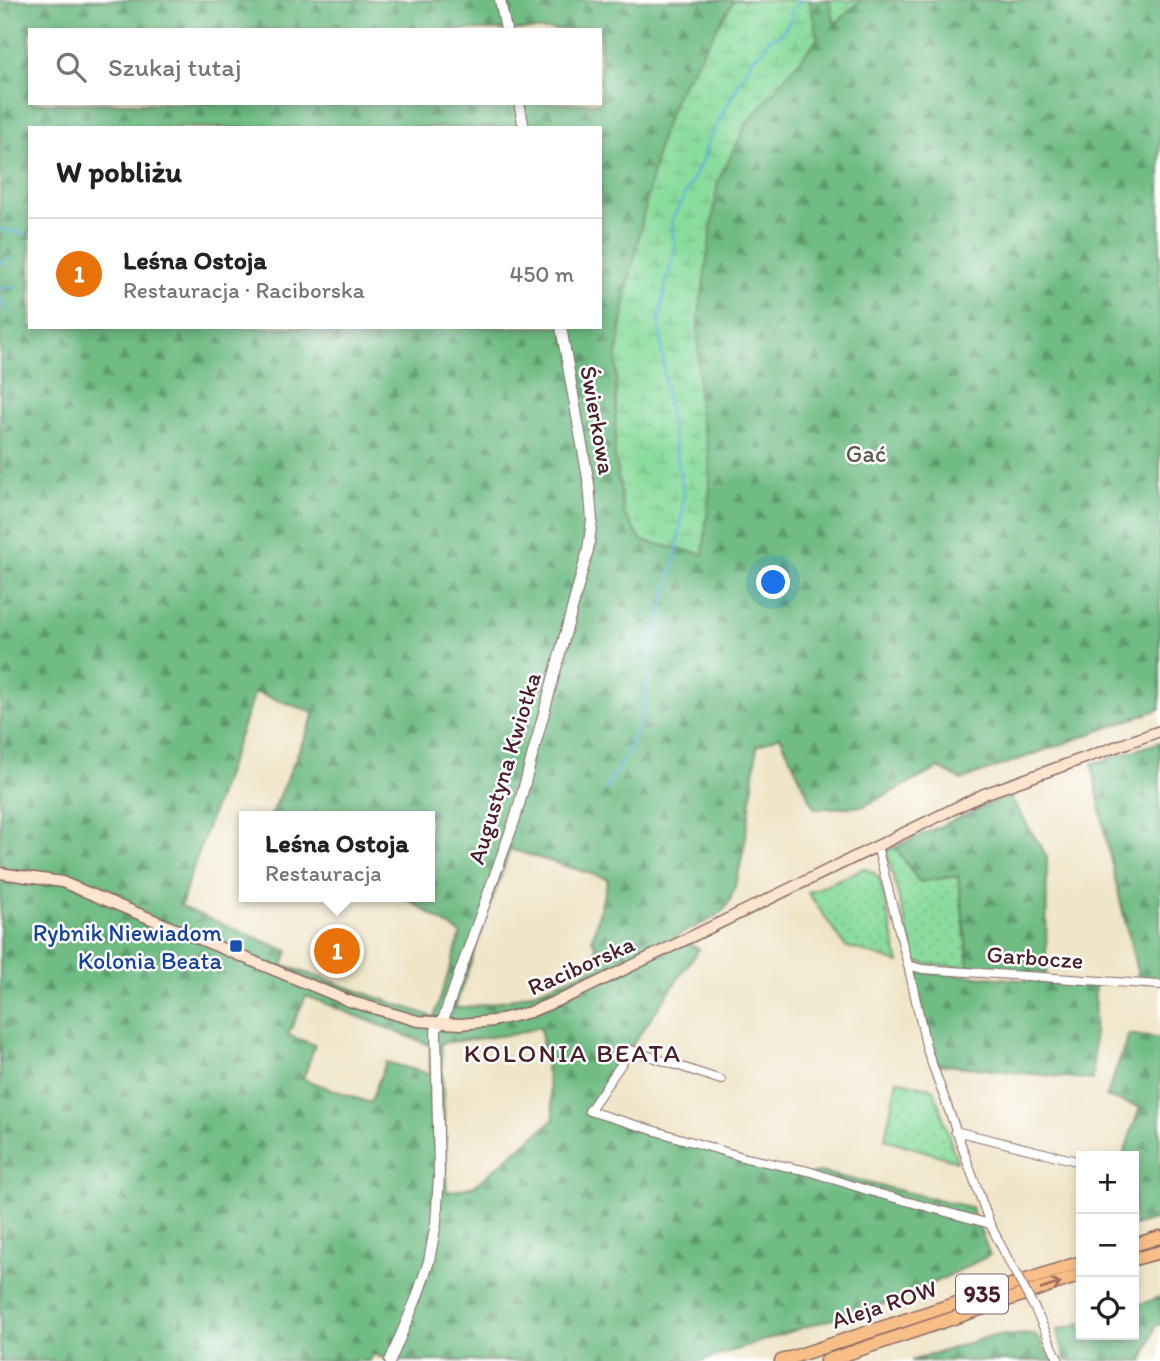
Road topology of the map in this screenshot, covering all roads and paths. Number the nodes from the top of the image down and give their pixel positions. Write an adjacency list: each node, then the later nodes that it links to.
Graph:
1 (500, 0): 2 (street)
2 (506, 28)
3 (519, 105): 4 (street)
4 (524, 126)
5 (561, 329): 6 (street, Świerkowa)
6 (592, 520): 12 (street, Augustyna Kwiotka)
7 (1160, 731): 8 (main road, Raciborska)
8 (877, 846): 10 (street); 12 (main road, Raciborska)
9 (0, 873): 12 (main road, Raciborska)
10 (908, 965): 11 (street, Garbocze); 14 (street)
11 (1160, 985)
12 (439, 1024): 23 (street, Augustyna Kwiotka)
13 (721, 1080): 16 (street)
14 (955, 1131): 15 (street); 16 (street)
15 (1076, 1161)
16 (990, 1224): 26 (street, bridge)
17 (1160, 1237): 18 (main road)
18 (1139, 1243)
19 (1160, 1252): 20 (main road)
20 (1139, 1258)
21 (1076, 1264): 24 (main road, Aleja ROW / 935)
22 (1076, 1277): 25 (main road, Aleja ROW / 935, one-way to 22)
23 (390, 1361)
24 (781, 1361)
25 (826, 1361)
26 (1059, 1361)

